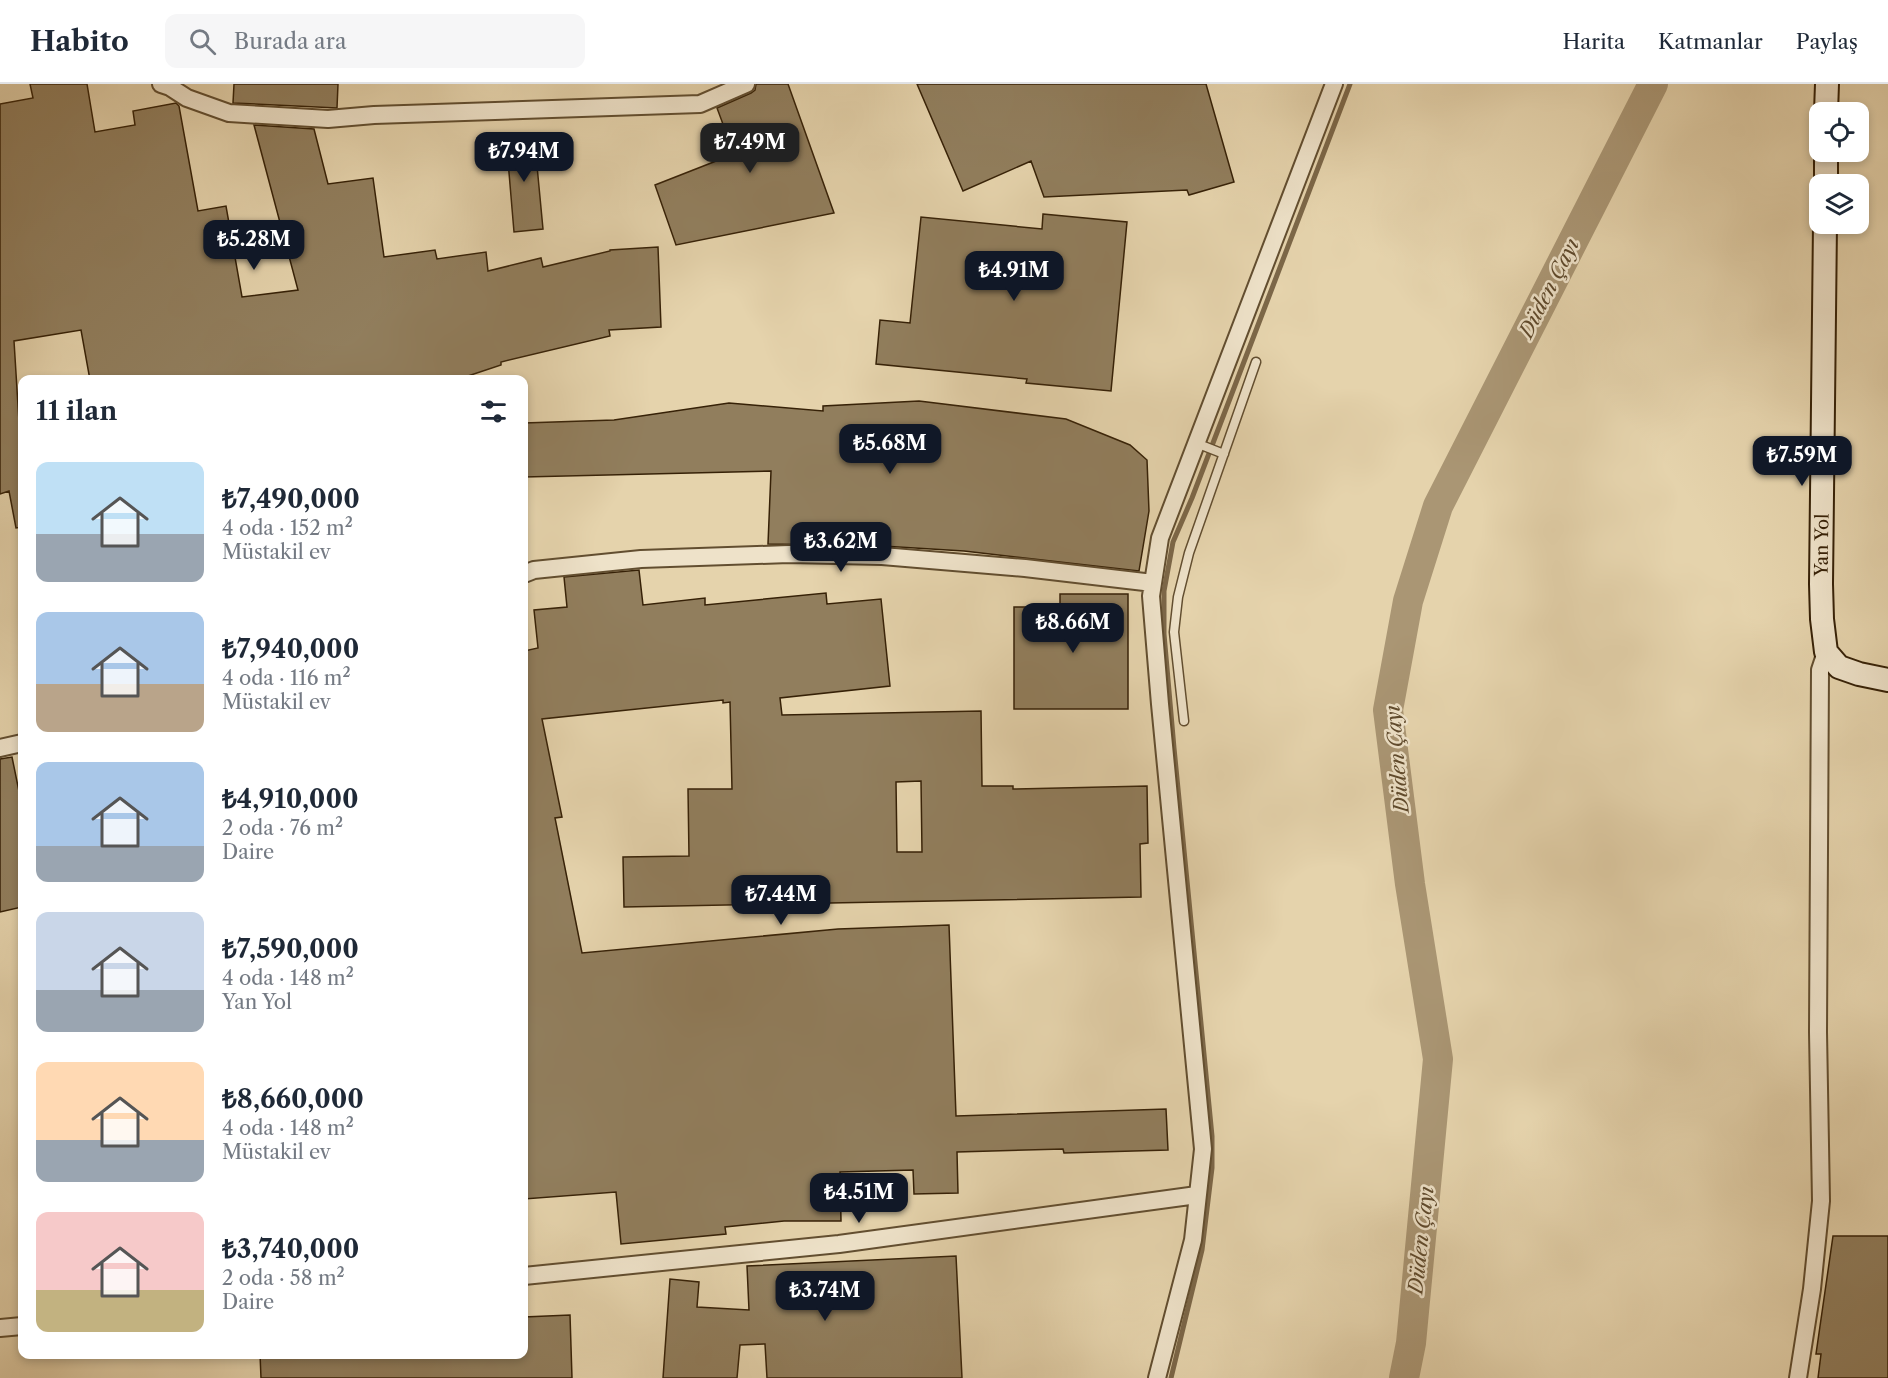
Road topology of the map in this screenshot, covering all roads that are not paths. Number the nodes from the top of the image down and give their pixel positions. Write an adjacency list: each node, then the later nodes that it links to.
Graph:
1 (746, 84): 4 (street)
2 (1334, 84): 8 (street)
3 (1827, 84): 5 (street)
4 (167, 85)
5 (1826, 102)
6 (1825, 234): 12 (street, Yan Yol)
7 (1256, 362): 9 (lane)
8 (1197, 443): 9 (lane); 11 (street)
9 (1220, 452): 14 (lane)
10 (528, 572): 11 (street)
11 (1153, 583): 17 (street)
12 (1826, 652): 13 (street); 22 (street)
13 (1888, 680)
14 (1184, 721)
15 (18, 744): 16 (street)
16 (0, 748)
17 (1197, 1195): 18 (street); 21 (street)
18 (528, 1276)
19 (18, 1326): 20 (street)
20 (0, 1328)
21 (1157, 1378)
22 (1798, 1378)

